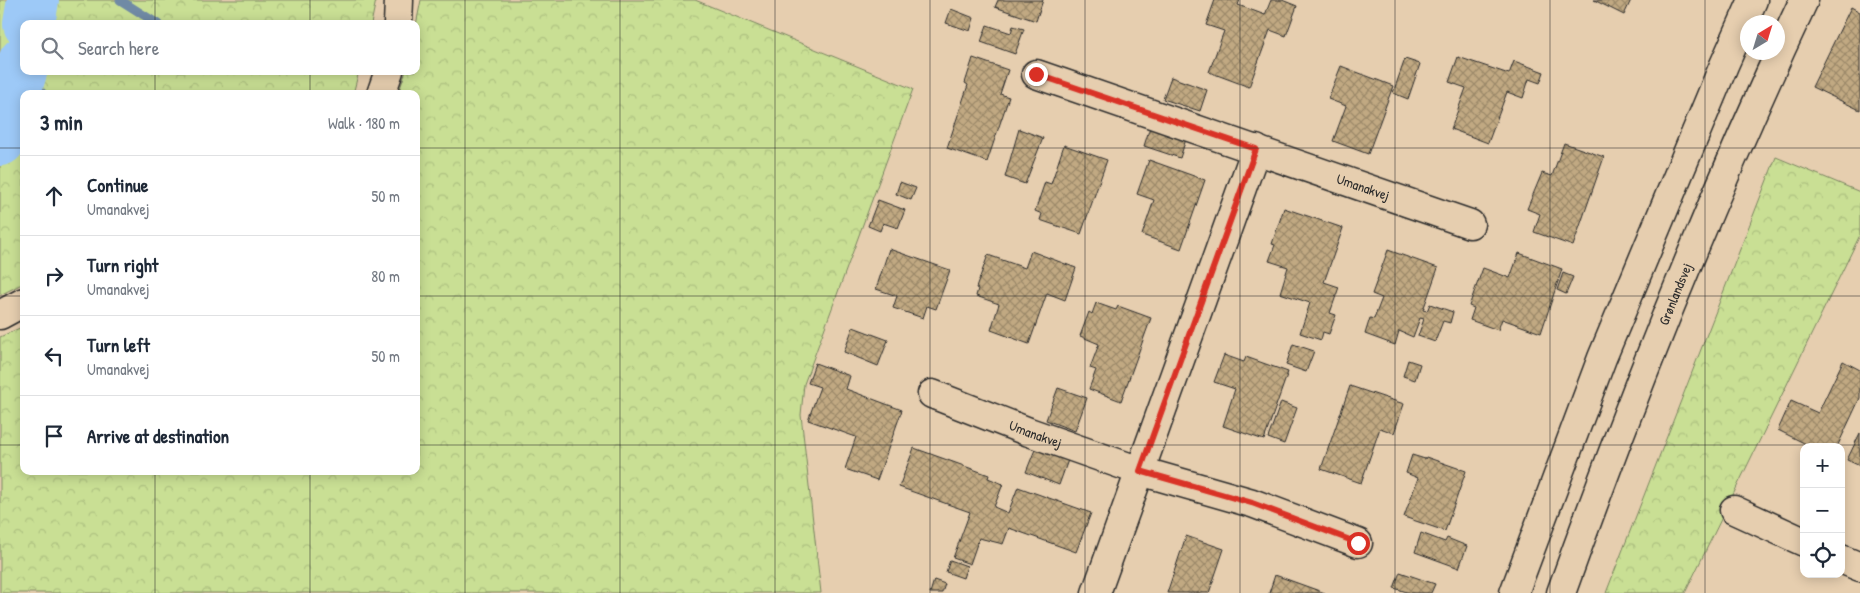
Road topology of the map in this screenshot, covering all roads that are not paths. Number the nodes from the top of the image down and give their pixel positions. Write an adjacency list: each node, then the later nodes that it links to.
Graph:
1 (399, 0): 4 (street)
2 (1753, 0): 20 (street)
3 (1804, 0): 21 (street, Grønlandsvej)
4 (398, 20)
5 (1036, 74): 8 (street, Umanakvej)
6 (388, 75): 7 (street)
7 (382, 90)
8 (1256, 149): 9 (street, Umanakvej); 13 (street)
9 (1470, 224)
10 (20, 304): 11 (street)
11 (0, 315)
12 (932, 394): 13 (street, Umanakvej)
13 (1140, 471): 16 (street, Umanakvej); 19 (street)
14 (1734, 510): 15 (street)
15 (1800, 540)
16 (1358, 543)
17 (1845, 561): 18 (street)
18 (1860, 567)
19 (1096, 593)
20 (1514, 593)
21 (1560, 593)

